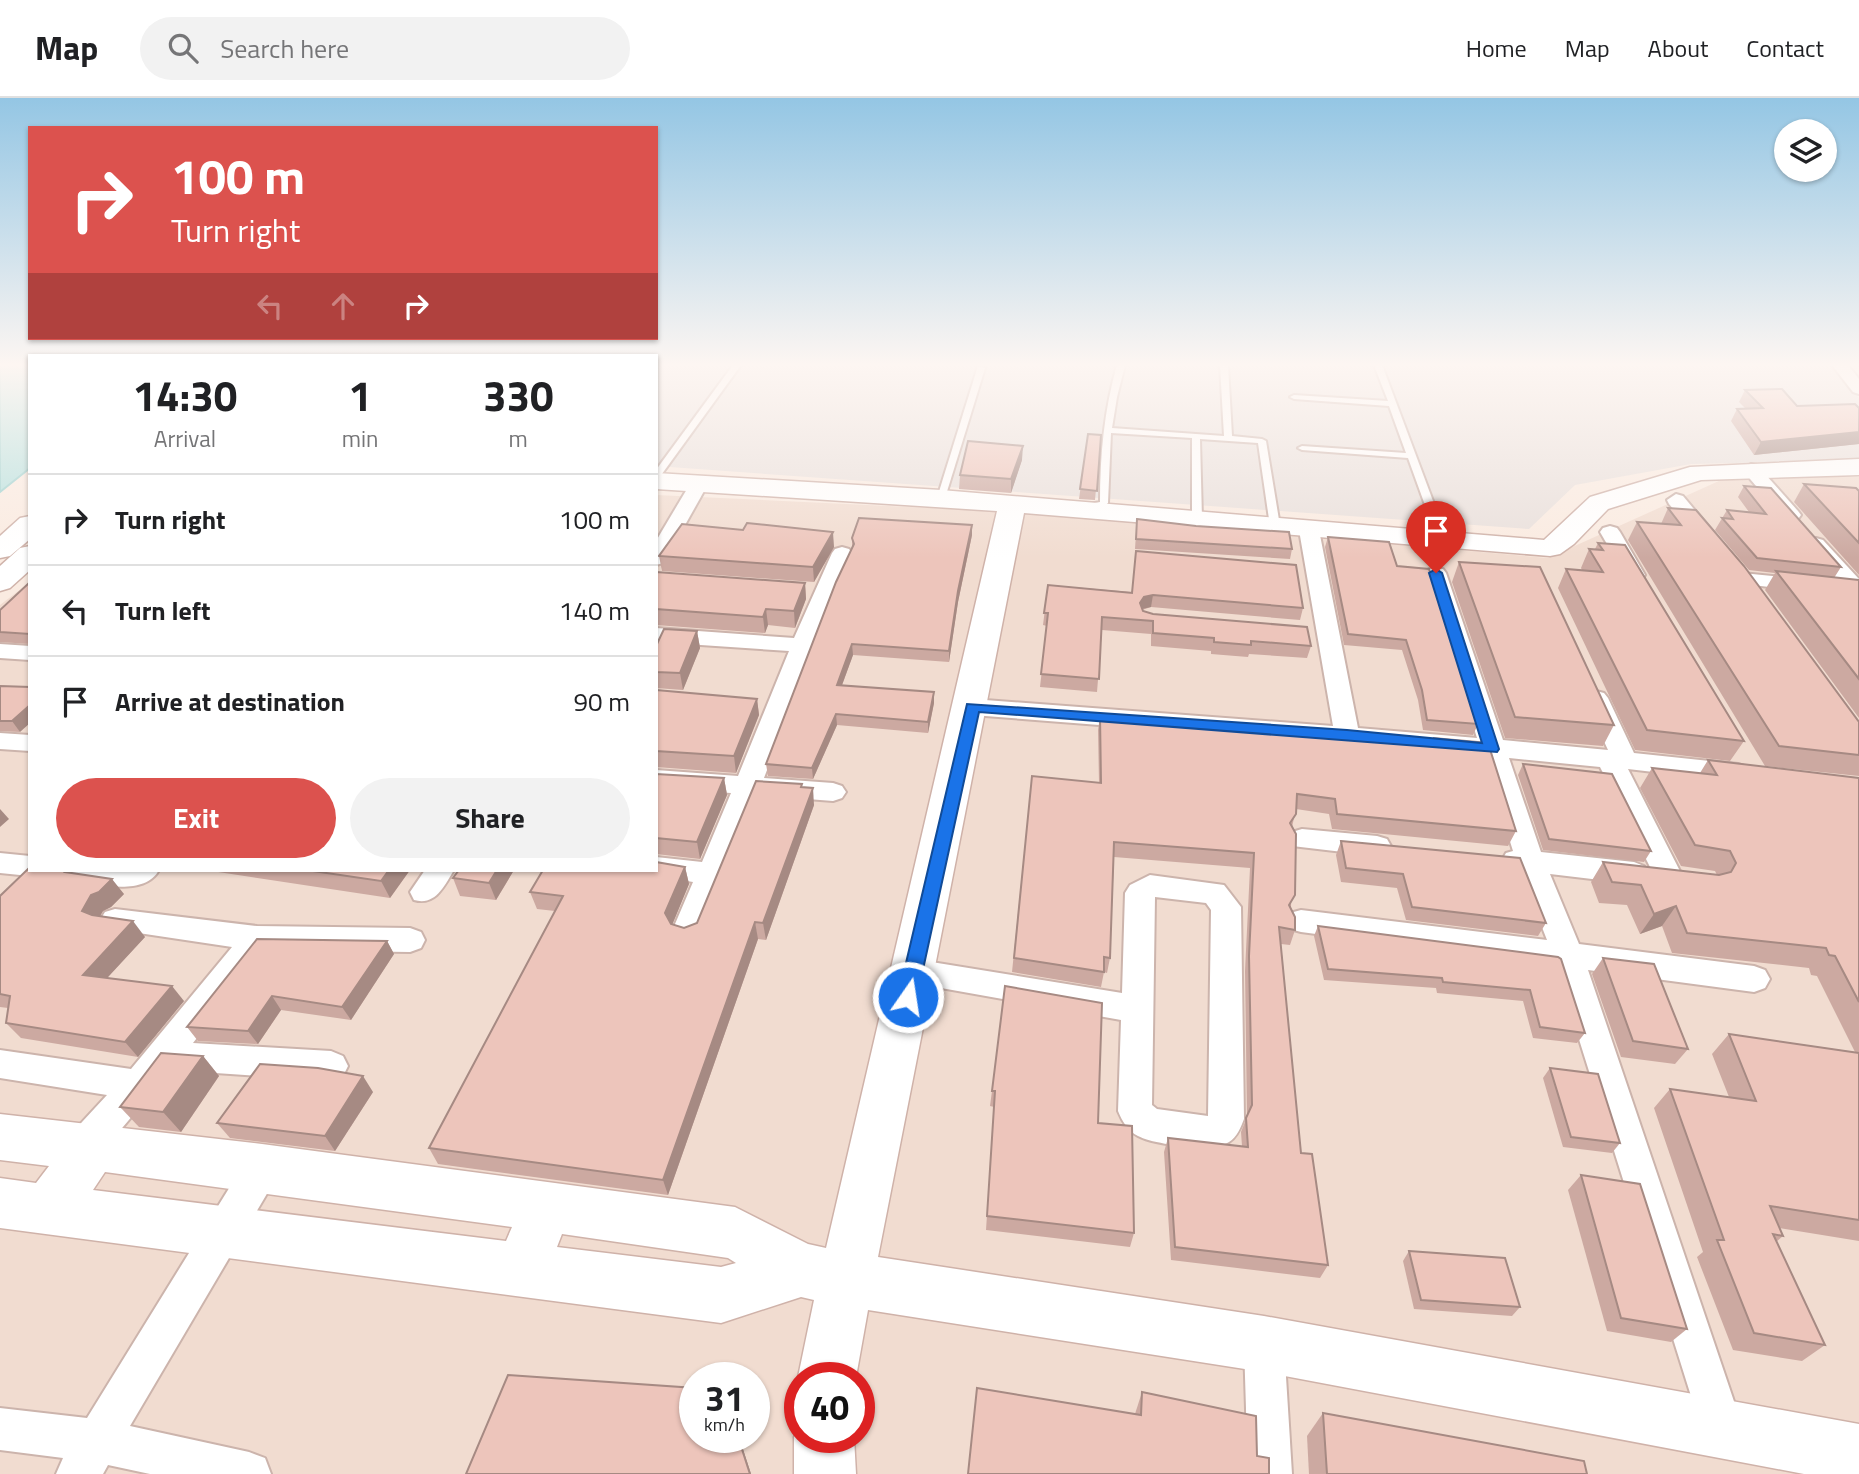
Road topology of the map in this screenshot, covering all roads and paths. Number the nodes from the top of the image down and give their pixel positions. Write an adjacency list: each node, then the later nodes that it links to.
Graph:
1 (691, 429): 12 (lane)
2 (962, 429): 15 (lane)
3 (1228, 429): 7 (lane)
4 (1402, 429): 9 (lane)
5 (1109, 430): 6 (lane); 17 (lane)
6 (1196, 436): 7 (lane); 18 (lane)
7 (1228, 438): 20 (lane)
8 (1302, 448): 9 (lane)
9 (1412, 456): 23 (lane)
10 (1859, 467): 11 (street)
11 (1751, 469): 23 (street); 35 (street)
12 (658, 476)
13 (658, 479): 14 (street)
14 (699, 484): 15 (street); 27 (street)
15 (941, 498): 17 (street)
16 (1675, 500): 31 (street)
17 (1015, 502): 18 (street); 47 (street)
18 (1197, 519): 20 (street)
19 (28, 526): 24 (street)
20 (1275, 526): 21 (street)
21 (1309, 530): 23 (street); 29 (street)
22 (1609, 531): 34 (street)
23 (1443, 541)
24 (0, 550)
25 (842, 553): 36 (street)
26 (28, 556): 32 (street)
27 (658, 556)
28 (1291, 569): 29 (street)
29 (1318, 572): 39 (street)
30 (1436, 573): 51 (street)
31 (1742, 579): 35 (street); 37 (street)
32 (0, 582)
33 (795, 590): 36 (street)
34 (1644, 590)
35 (1858, 591)
36 (823, 592): 41 (street)
37 (1758, 600)
38 (1303, 630): 39 (street)
39 (1331, 632): 48 (street)
40 (658, 635): 41 (street)
41 (802, 645): 46 (street)
42 (0, 651): 43 (street)
43 (28, 653)
44 (1585, 676): 53 (street)
45 (751, 705): 46 (street)
46 (778, 707): 55 (street)
47 (972, 707): 48 (street); 71 (street)
48 (1347, 734): 51 (street)
49 (0, 741): 50 (street)
50 (28, 743)
51 (1491, 749): 53 (street); 60 (street)
52 (1741, 752): 53 (street)
53 (1617, 759): 60 (street)
54 (658, 779): 55 (street)
55 (747, 787): 56 (street); 64 (street)
56 (833, 792)
57 (1302, 839): 58 (street)
58 (1409, 849)
59 (1490, 857): 60 (street)
60 (1530, 861): 70 (street)
61 (658, 867): 64 (street)
62 (90, 872): 63 (street)
63 (141, 872)
64 (711, 874): 67 (street)
65 (115, 920): 68 (street)
66 (1301, 921): 70 (street)
67 (687, 932)
68 (257, 938): 69 (street); 74 (street)
69 (410, 940)
70 (1568, 955): 72 (street); 89 (street)
71 (914, 971): 73 (street); 85 (street)
72 (1754, 979)
73 (1138, 1009): 73 (street)
74 (164, 1055): 76 (street); 77 (street)
75 (0, 1064): 77 (street)
76 (331, 1066)
77 (139, 1085): 79 (street)
78 (0, 1137): 79 (street)
79 (88, 1148): 80 (street); 81 (street)
80 (262, 1168): 82 (street); 83 (street)
81 (24, 1206): 83 (street)
82 (546, 1207): 84 (street); 85 (street)
83 (222, 1231): 84 (street); 92 (street)
84 (521, 1270): 85 (street)
85 (823, 1275): 86 (street); 87 (street)
86 (1264, 1344): 89 (street); 95 (street)
87 (826, 1362)
88 (0, 1429): 92 (street)
89 (1723, 1431): 91 (street)
90 (824, 1453): 94 (street)
91 (1859, 1454)
92 (88, 1458): 93 (street)
93 (249, 1474)
94 (825, 1474)
95 (1270, 1474)

